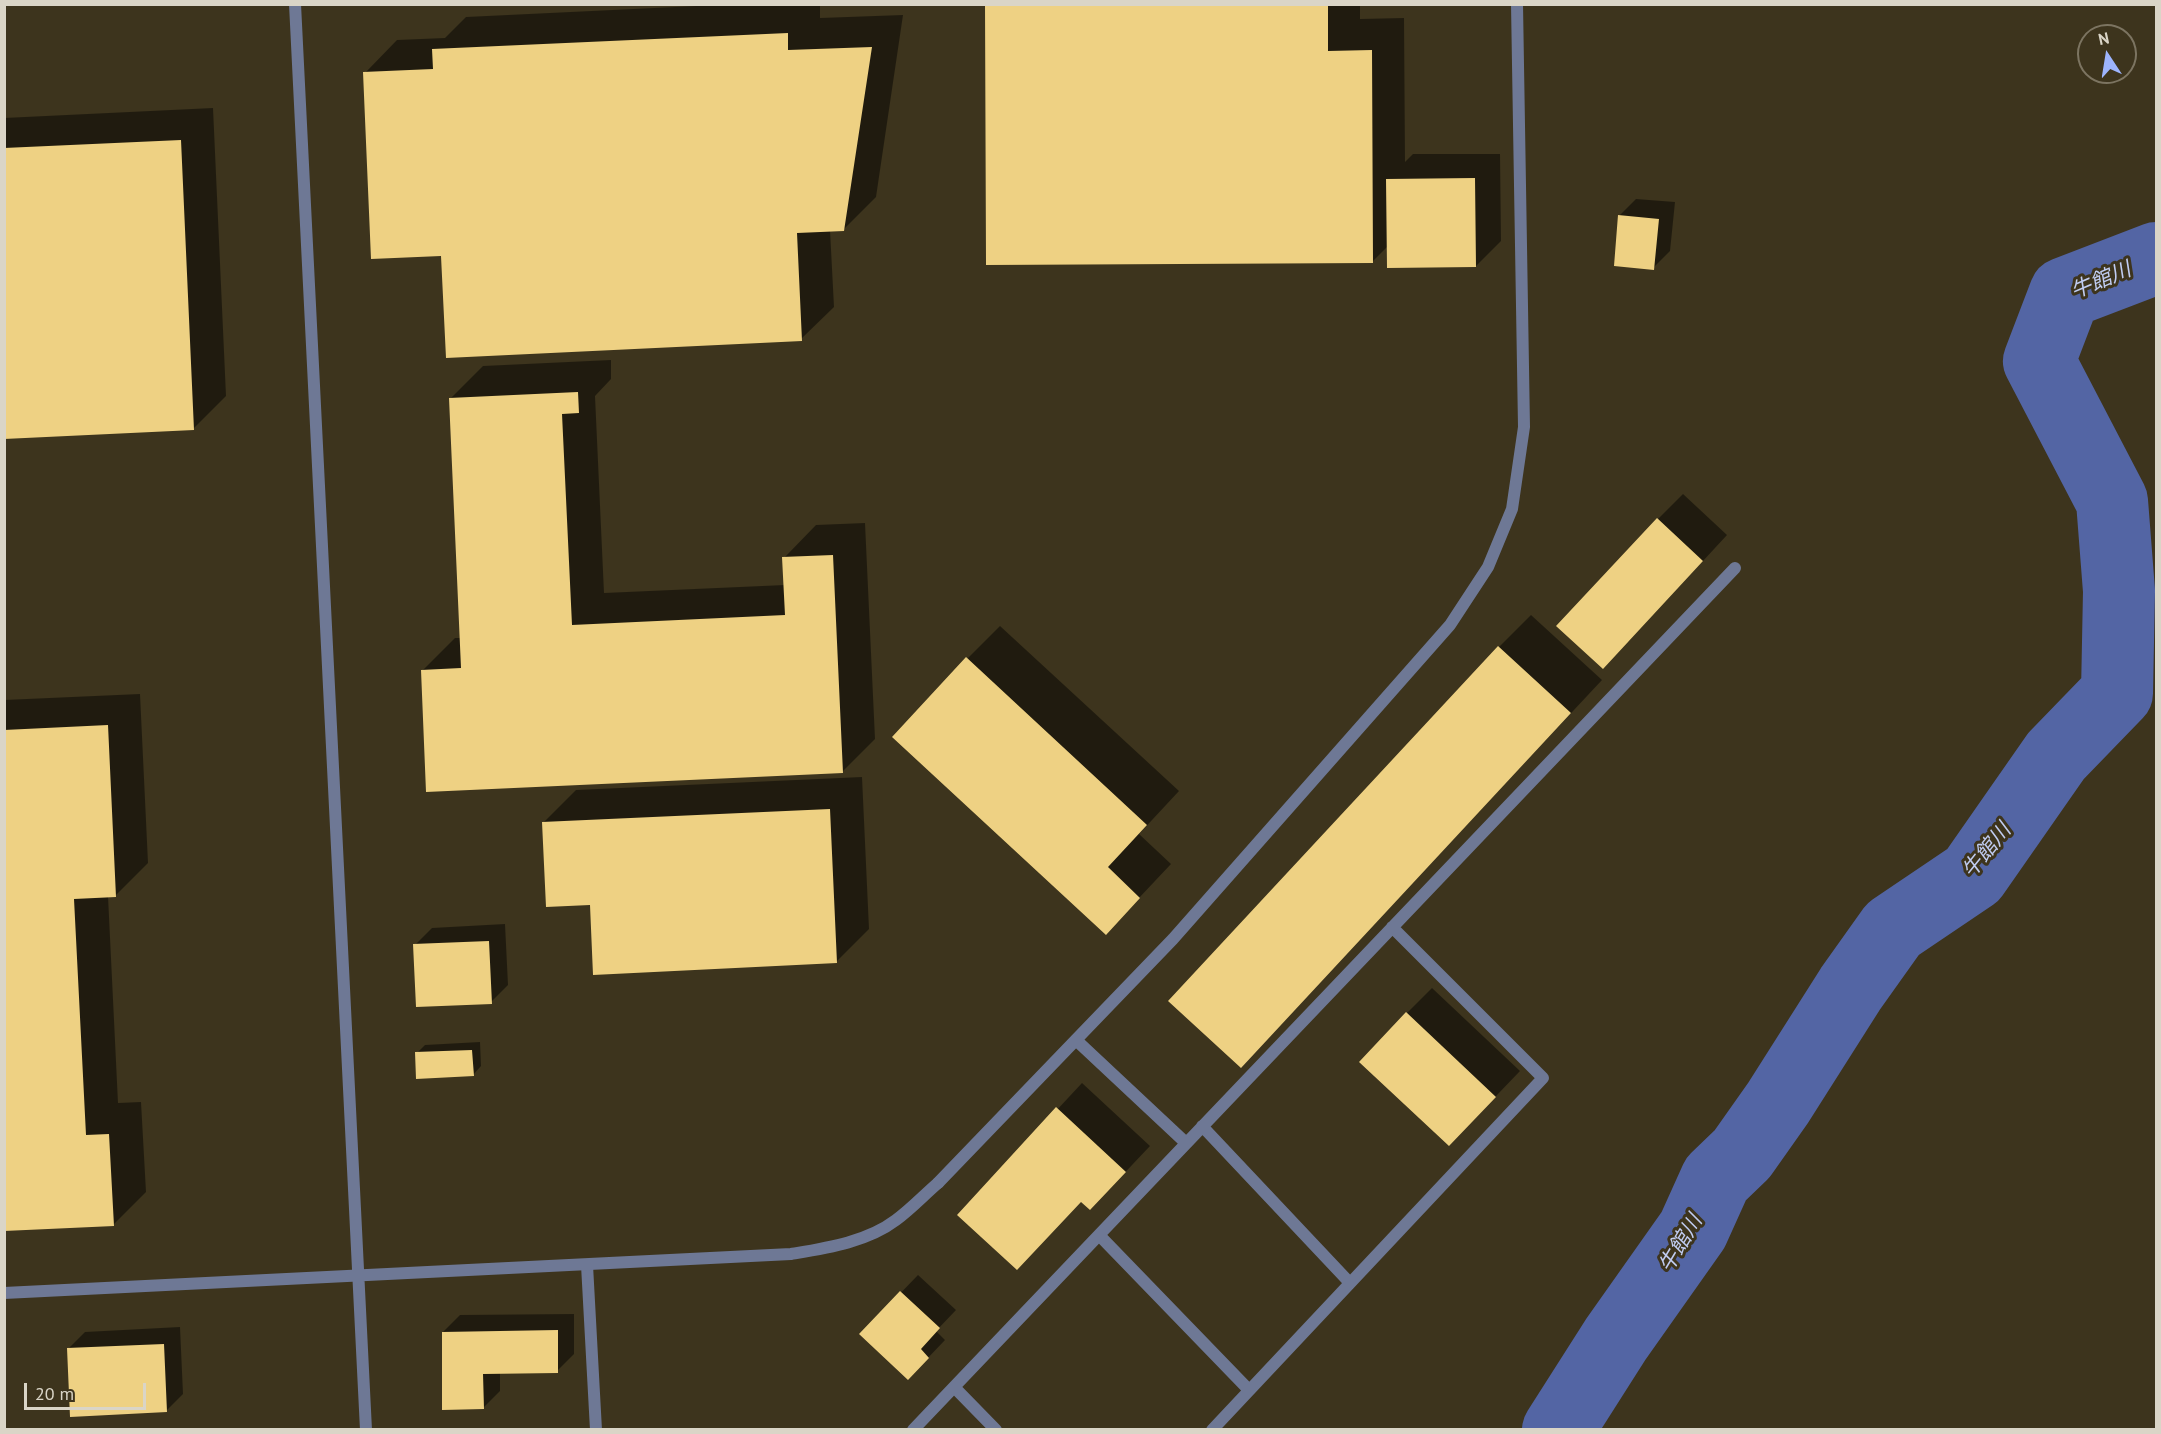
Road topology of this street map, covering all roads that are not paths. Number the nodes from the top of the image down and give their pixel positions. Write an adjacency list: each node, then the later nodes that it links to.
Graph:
1 (295, 4): 10 (street)
2 (1516, 4): 5 (street)
3 (1734, 568): 4 (street)
4 (1392, 927): 6 (street); 11 (street)
5 (1076, 1040): 7 (street); 9 (street)
6 (1202, 1126): 7 (street); 11 (street)
7 (1186, 1143): 8 (street)
8 (1099, 1235): 13 (street); 14 (street)
9 (587, 1265): 10 (street); 16 (street)
10 (359, 1276): 12 (street); 15 (street)
11 (1350, 1283): 14 (street)
12 (4, 1293)
13 (954, 1387): 17 (street); 18 (street)
14 (1249, 1390): 19 (street)
15 (366, 1430)
16 (596, 1430)
17 (913, 1430)
18 (996, 1430)
19 (1212, 1430)

